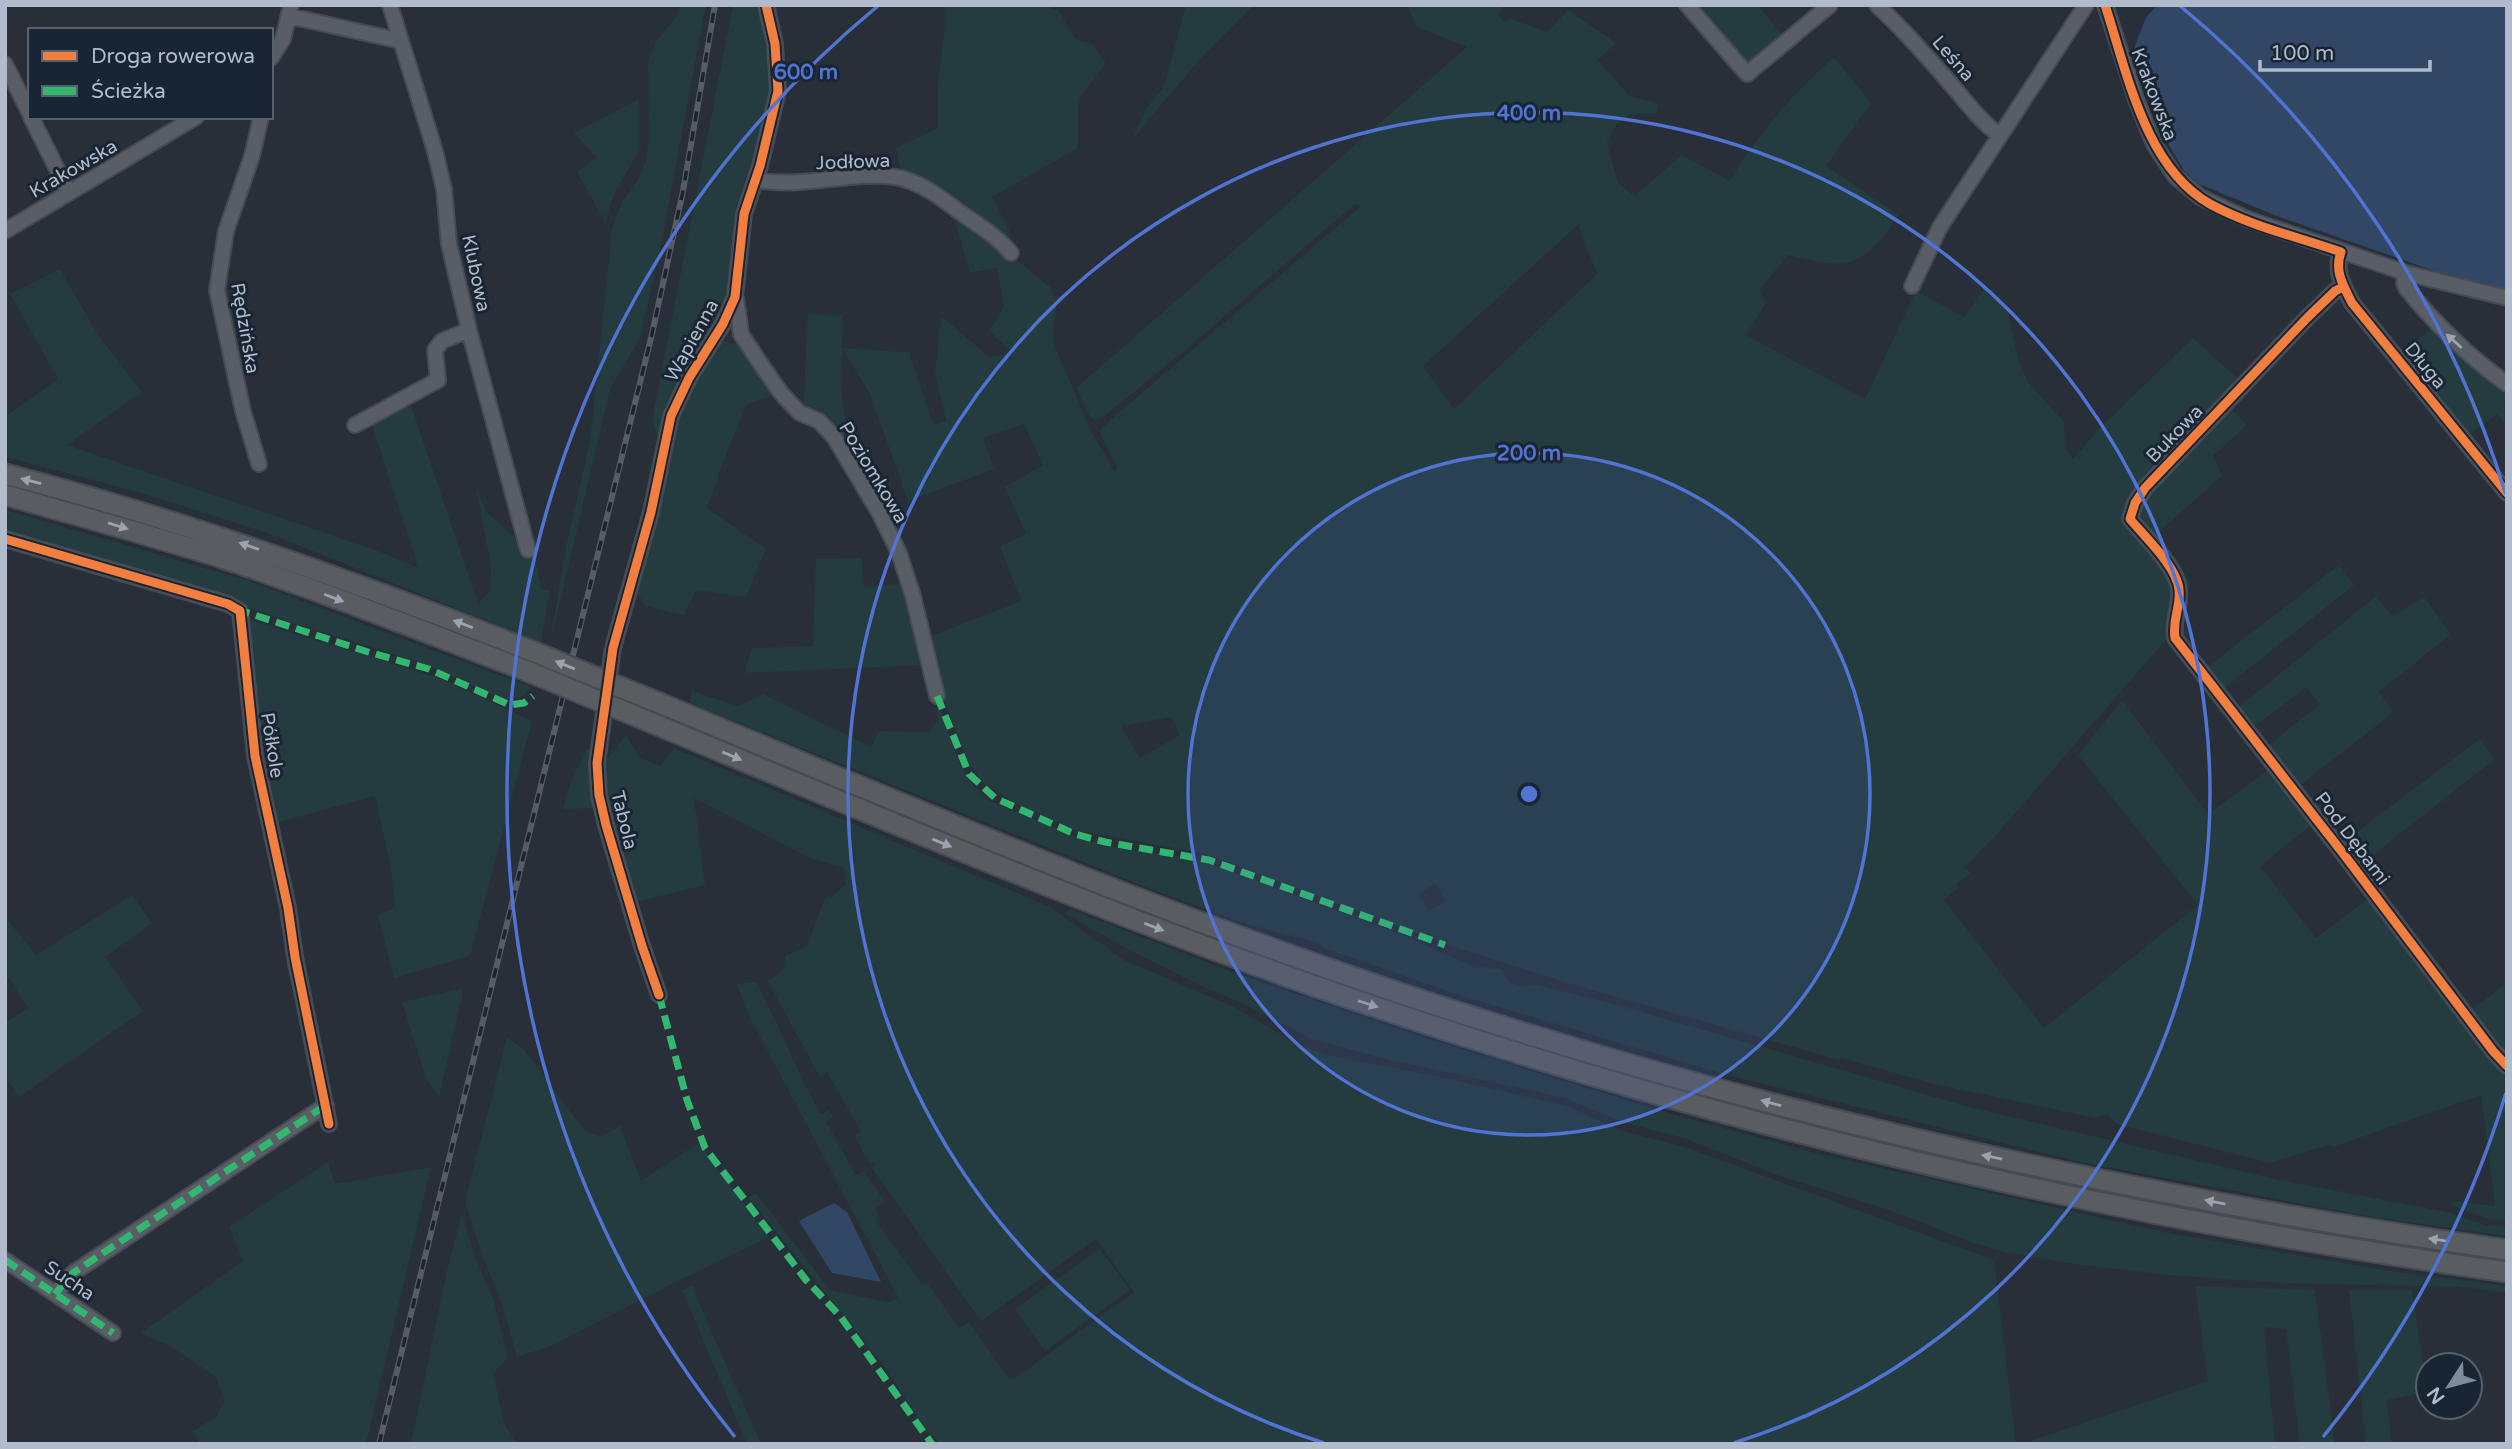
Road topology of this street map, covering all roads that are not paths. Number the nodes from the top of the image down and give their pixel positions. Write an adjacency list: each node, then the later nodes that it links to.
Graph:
1 (390, 5): 9 (street, Klubowa)
2 (765, 5): 17 (street, Wapienna)
3 (1687, 5): 4 (street)
4 (1830, 5)
5 (1877, 5): 16 (street, Leśna)
6 (2087, 5): 16 (street)
7 (2105, 5): 20 (street, Krakowska)
8 (290, 11): 9 (street); 10 (street)
9 (401, 41): 27 (street, Klubowa)
10 (273, 55)
11 (5, 64): 12 (street)
12 (28, 110)
13 (32, 119): 18 (street)
14 (193, 119): 18 (street, Krakowska)
15 (261, 119): 32 (street, Rędzińska)
16 (2000, 136): 23 (street)
17 (756, 180): 21 (street, Jodłowa); 25 (street, Wapienna)
18 (68, 191): 19 (street, Krakowska)
19 (5, 230)
20 (2341, 251): 22 (street, Krakowska); 24 (street, Długa)
21 (1011, 253)
22 (2406, 273): 26 (street, Krakowska); 30 (street, one-way to 22)
23 (1912, 286)
24 (2343, 287): 34 (street, Długa); 38 (street, Bukowa)
25 (736, 297): 28 (street, Wapienna); 29 (street, Poziomkowa)
26 (2507, 298)
27 (469, 330): 31 (street); 37 (street, Klubowa)
28 (718, 331): 29 (street); 39 (street, Wapienna)
29 (741, 334): 40 (street, Poziomkowa)
30 (2507, 384)
31 (355, 425)
32 (259, 464)
33 (5, 474): 45 (highway, one-way to 33, bridge)
34 (2507, 493)
35 (5, 495): 47 (highway, one-way to 47, bridge)
36 (5, 539): 43 (street, Półkole)
37 (527, 550)
38 (2174, 632): 42 (street, Pod Dębami)
39 (613, 648): 41 (street, Tabola)
40 (937, 696)
41 (659, 995)
42 (2507, 1066)
43 (326, 1105): 44 (street, Półkole); 48 (street)
44 (329, 1124)
45 (2507, 1250)
46 (5, 1261): 48 (street, Sucha)
47 (2507, 1272)
48 (55, 1294): 49 (street, Sucha)
49 (113, 1333)

